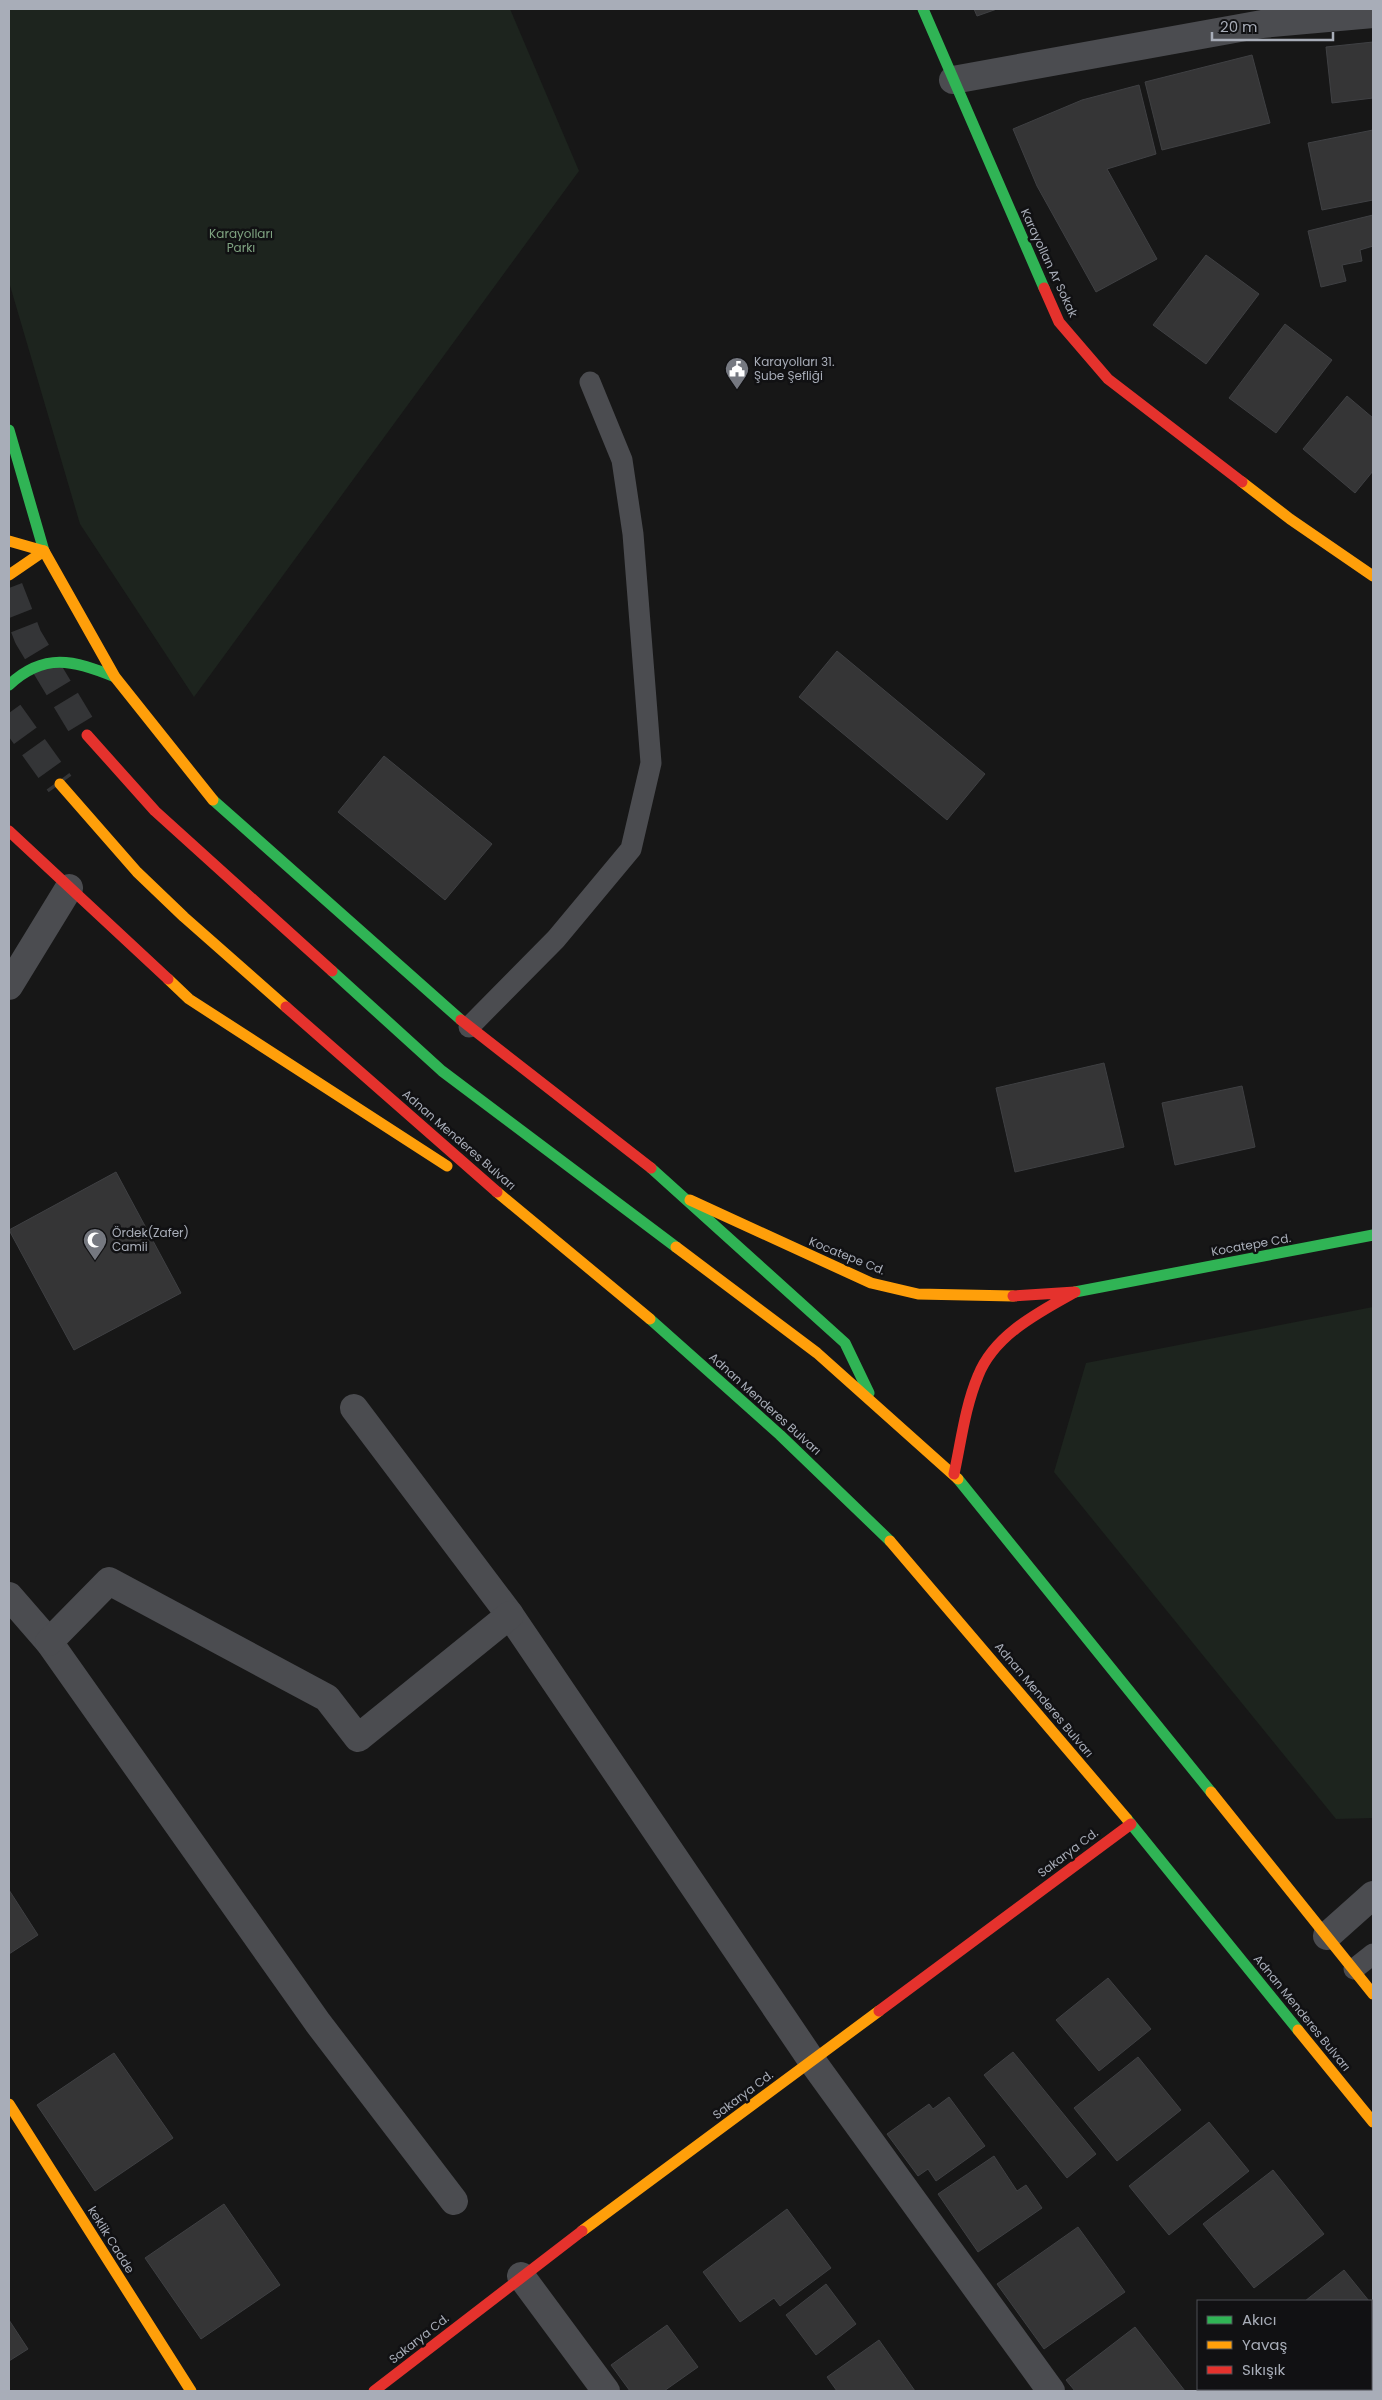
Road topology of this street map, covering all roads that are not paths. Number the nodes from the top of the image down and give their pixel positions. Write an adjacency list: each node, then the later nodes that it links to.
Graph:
1 (923, 9): 3 (main road, Karayollan Ar Sokak)
2 (1373, 14): 3 (street)
3 (953, 80): 9 (main road, Karayollan Ar Sokak)
4 (590, 382): 18 (lane)
5 (9, 430): 7 (main road)
6 (9, 541): 7 (main road)
7 (44, 551): 8 (main road); 10 (main road)
8 (9, 575)
9 (1373, 576)
10 (115, 677): 11 (main road); 18 (main road)
11 (9, 685)
12 (87, 736): 23 (main road)
13 (60, 784): 20 (main road, Adnan Menderes Bulvarı)
14 (9, 823): 15 (main road)
15 (11, 833): 16 (main road)
16 (69, 888): 17 (street); 20 (main road)
17 (9, 986)
18 (469, 1027): 19 (main road)
19 (680, 1195): 22 (main road, Kocatepe Cd.); 23 (main road)
20 (527, 1218): 29 (main road, Adnan Menderes Bulvarı)
21 (1373, 1235): 22 (main road, Kocatepe Cd.)
22 (1075, 1292): 25 (main road, Kocatepe Cd.)
23 (874, 1404): 25 (main road)
24 (354, 1408): 27 (street)
25 (954, 1474): 31 (main road)
26 (9, 1596): 28 (street)
27 (510, 1615): 28 (street); 35 (street)
28 (49, 1642): 38 (street)
29 (1131, 1824): 35 (main road, Sakarya Cd.); 37 (main road, Adnan Menderes Bulvarı)
30 (1373, 1895): 31 (street)
31 (1326, 1936): 33 (main road)
32 (1373, 1954): 33 (lane)
33 (1354, 1969): 34 (main road)
34 (1373, 1994)
35 (812, 2061): 39 (main road, Sakarya Cd.); 43 (street)
36 (9, 2104): 40 (main road, keklik Cadde)
37 (1373, 2122)
38 (454, 2201)
39 (521, 2276): 41 (main road, Sakarya Cd.); 42 (street)
40 (191, 2391)
41 (374, 2391)
42 (606, 2391)
43 (1051, 2391)

